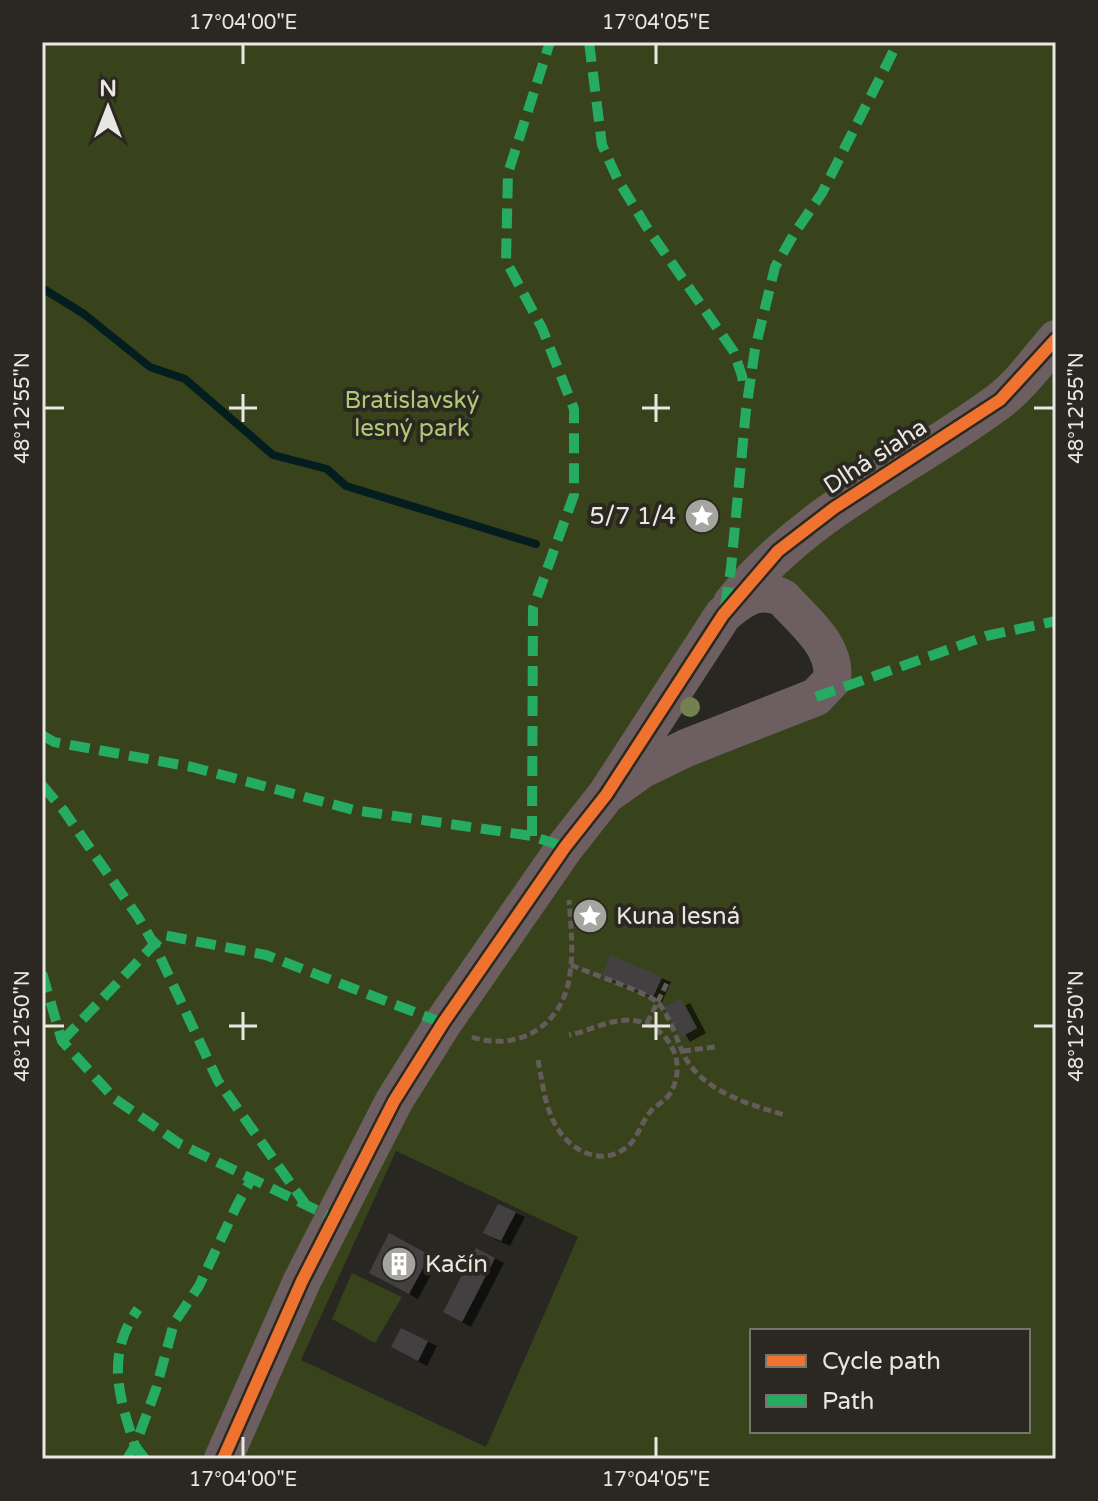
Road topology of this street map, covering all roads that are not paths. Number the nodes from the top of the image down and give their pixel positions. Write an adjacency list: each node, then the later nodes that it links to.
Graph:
1 (1056, 339): 2 (lane, Dlhá siaha)
2 (723, 615): 3 (lane, Dlhá siaha); 3 (lane)
3 (606, 795): 4 (lane)
4 (223, 1459)

